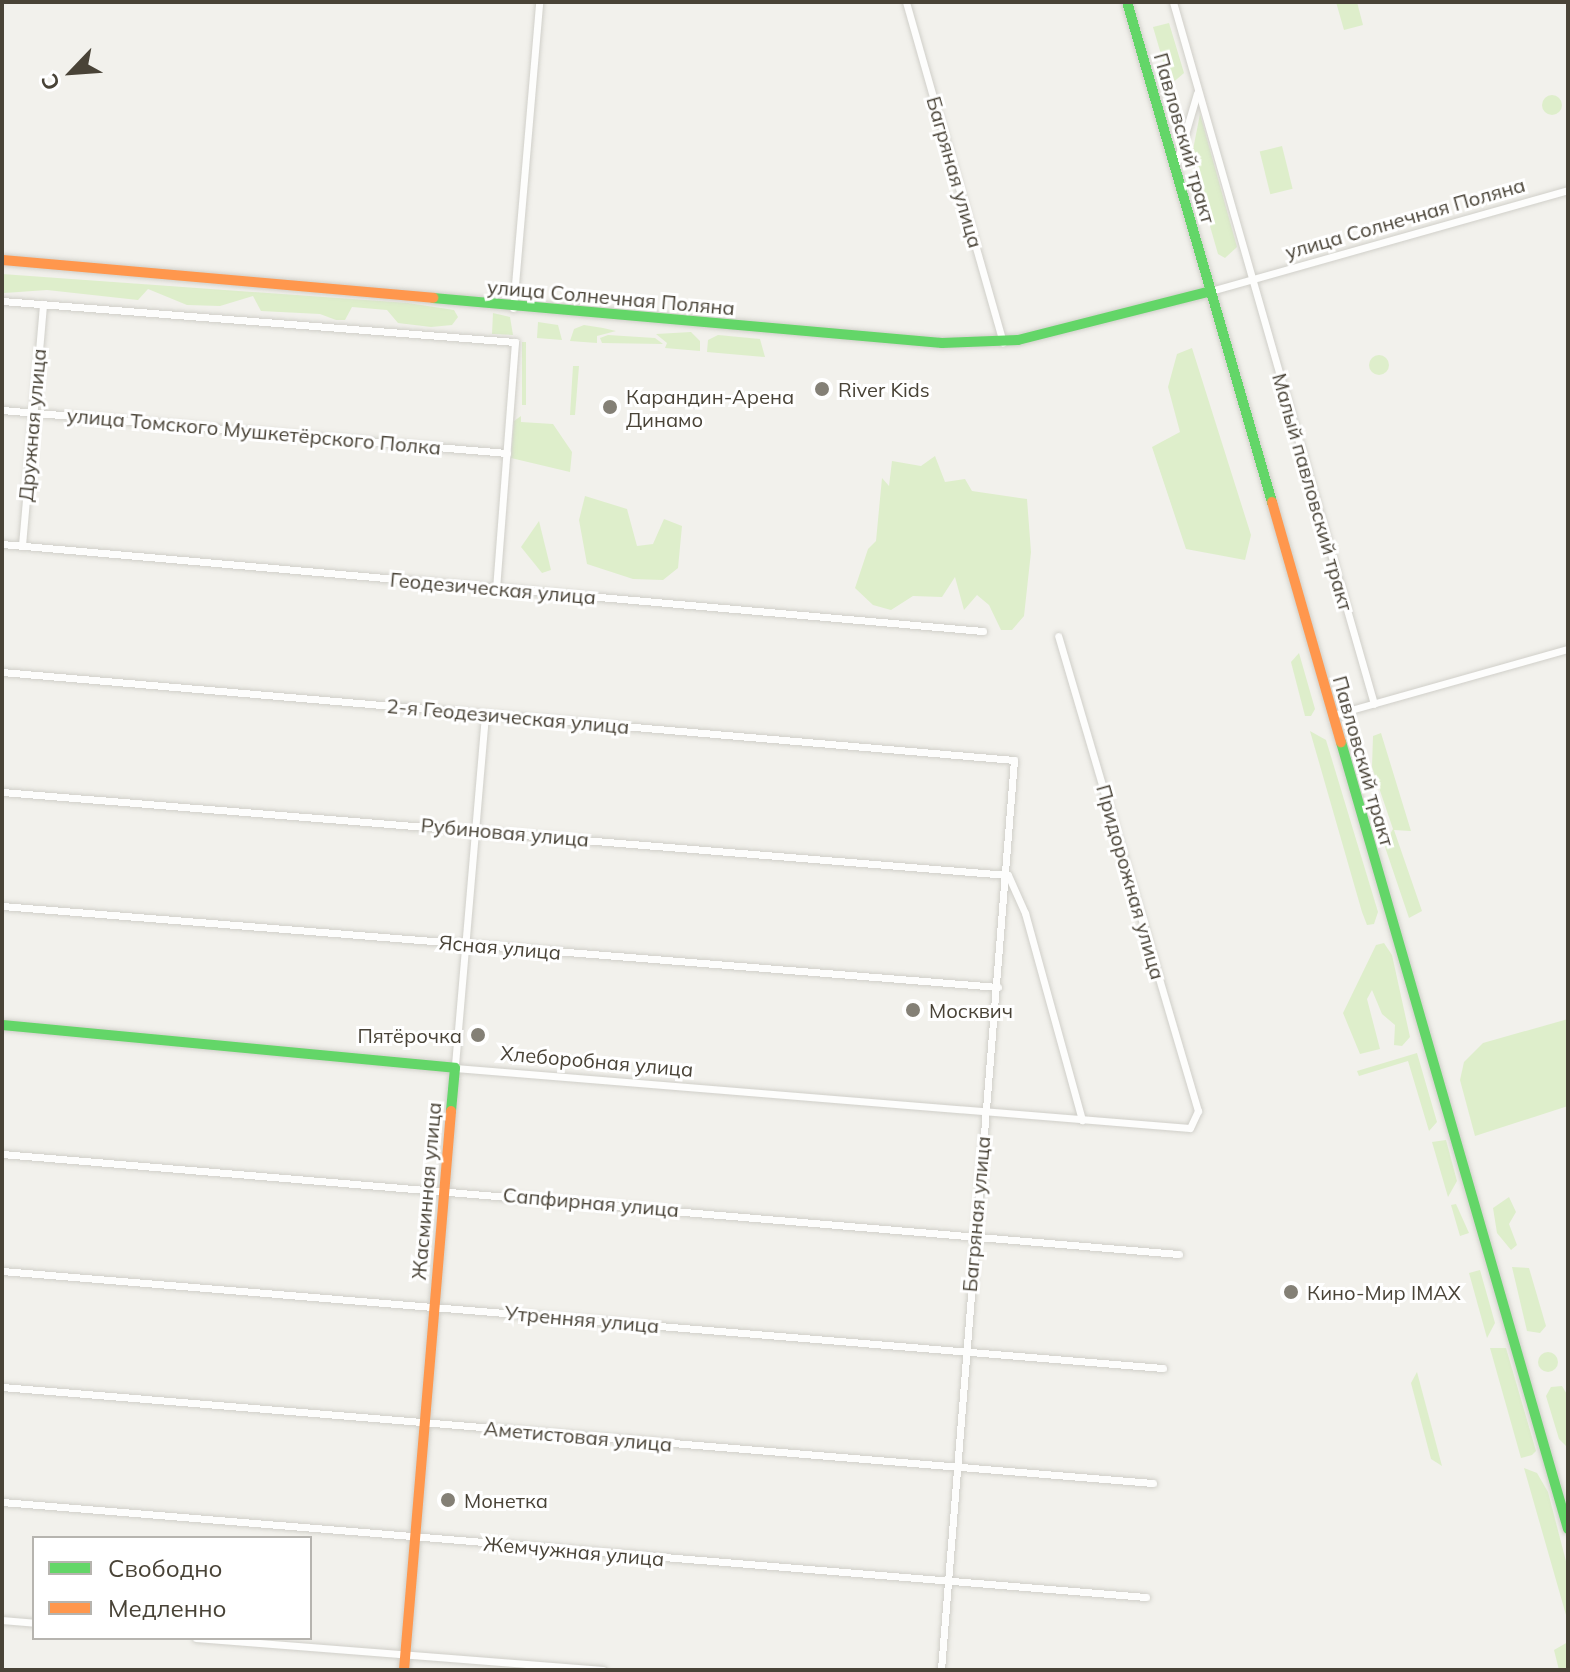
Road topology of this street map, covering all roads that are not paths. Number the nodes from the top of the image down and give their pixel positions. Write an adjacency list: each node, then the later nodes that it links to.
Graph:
1 (539, 2): 13 (street)
2 (906, 2): 14 (street, Багряная улица)
3 (1127, 2): 6 (street, Павловский тракт)
4 (1173, 2): 5 (street)
5 (1198, 91): 6 (street); 9 (street)
6 (1175, 166): 10 (street, Павловский тракт)
7 (1568, 190): 9 (street, улица Солнечная Поляна)
8 (2, 260): 13 (street, улица Солнечная Поляна)
9 (1252, 280): 10 (street, улица Солнечная Поляна); 25 (street, Малый павловский тракт)
10 (1211, 291): 14 (street, улица Солнечная Поляна); 27 (street, Павловский тракт)
11 (2, 301): 12 (street)
12 (43, 304): 16 (street, Дружная улица); 17 (street)
13 (513, 308): 14 (street, улица Солнечная Поляна)
14 (1003, 342)
15 (2, 410): 16 (street, улица Томского Мушкетёрского Полка)
16 (33, 413): 17 (street, улица Томского Мушкетёрского Полка); 19 (street, Дружная улица)
17 (507, 453): 20 (street)
18 (2, 544): 19 (street, Геодезическая улица)
19 (22, 545): 20 (street, Геодезическая улица)
20 (496, 589): 21 (street, Геодезическая улица)
21 (983, 631)
22 (1058, 636): 39 (street, Придорожная улица)
23 (1568, 649): 25 (street)
24 (2, 672): 26 (street, 2-я Геодезическая улица)
25 (1374, 704): 27 (street)
26 (485, 715): 28 (street, 2-я Геодезическая улица); 30 (street, Жасминная улица)
27 (1333, 715): 53 (street, Павловский тракт)
28 (1014, 760): 31 (street, Багряная улица)
29 (2, 792): 30 (street, Рубиновая улица)
30 (475, 831): 31 (street, Рубиновая улица); 33 (street, Жасминная улица)
31 (1008, 875): 34 (street, Багряная улица); 38 (street)
32 (2, 906): 33 (street, Ясная улица)
33 (464, 944): 34 (street, Ясная улица); 36 (street, Жасминная улица)
34 (998, 987): 37 (street, Багряная улица)
35 (2, 1025): 36 (street, Хлеборобная улица)
36 (455, 1068): 37 (street, Хлеборобная улица); 41 (street, Жасминная улица)
37 (986, 1111): 38 (street, Хлеборобная улица); 42 (street, Багряная улица)
38 (1082, 1120): 39 (street, Хлеборобная улица)
39 (1190, 1128)
40 (2, 1154): 41 (street, Сапфирная улица)
41 (444, 1190): 42 (street, Сапфирная улица); 45 (street, Жасминная улица)
42 (974, 1238): 43 (street, Сапфирная улица); 46 (street, Багряная улица)
43 (1179, 1254)
44 (2, 1271): 45 (street, Утренняя улица)
45 (435, 1306): 46 (street, Утренняя улица); 49 (street, Жасминная улица)
46 (964, 1354): 47 (street, Утренняя улица); 50 (street, Багряная улица)
47 (1163, 1368)
48 (2, 1387): 49 (street, Аметистовая улица)
49 (425, 1423): 50 (street, Аметистовая улица); 54 (street, Жасминная улица)
50 (956, 1470): 51 (street, Аметистовая улица); 55 (street, Багряная улица)
51 (1153, 1483)
52 (2, 1502): 54 (street, Жемчужная улица)
53 (1568, 1529)
54 (416, 1538): 55 (street, Жемчужная улица); 60 (street, Жасминная улица)
55 (948, 1582): 56 (street, Жемчужная улица); 63 (street, Багряная улица)
56 (1146, 1597)
57 (2, 1620): 58 (street)
58 (32, 1623)
59 (221, 1640): 60 (street)
60 (405, 1655): 61 (street, Жасминная улица); 62 (street)
61 (404, 1670)
62 (603, 1670)
63 (941, 1670)

